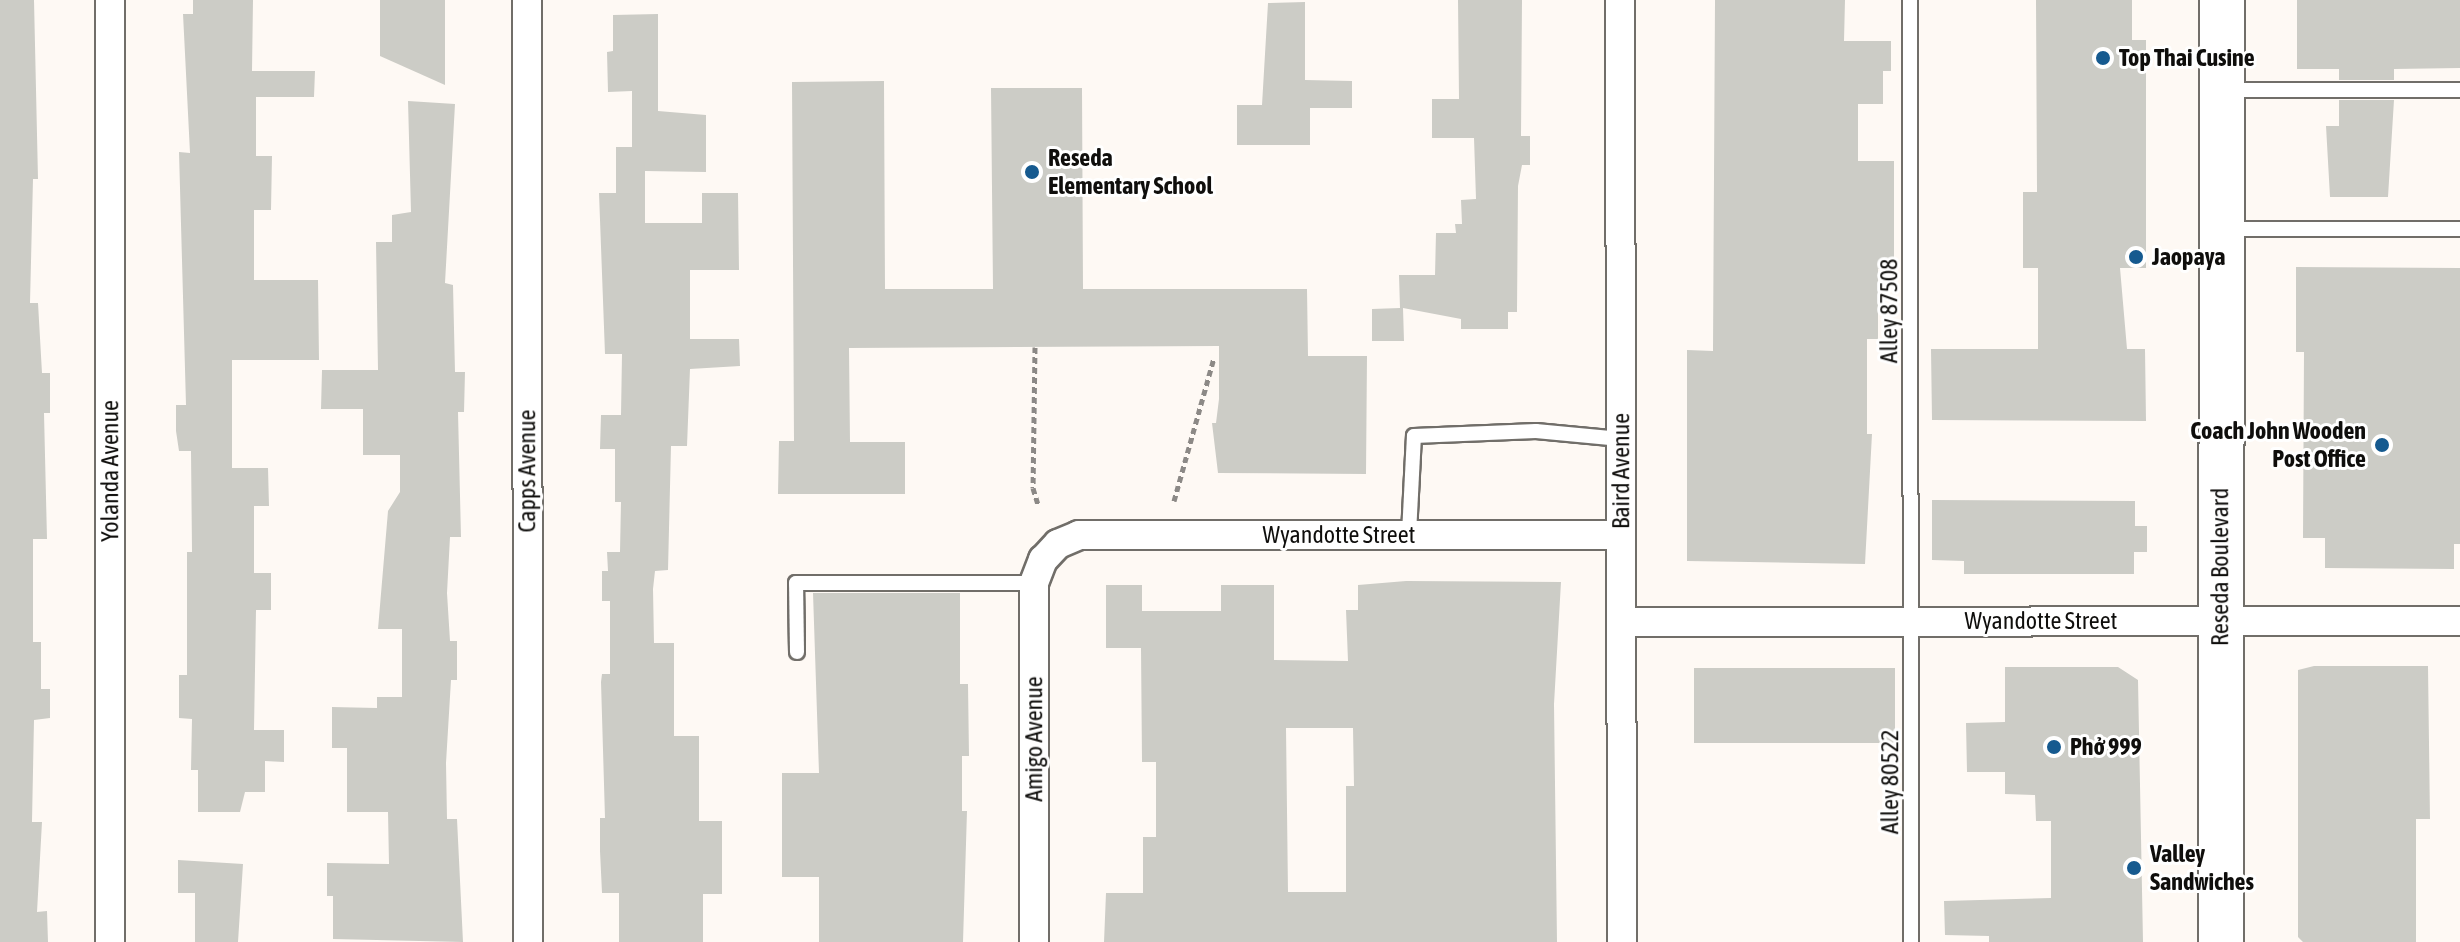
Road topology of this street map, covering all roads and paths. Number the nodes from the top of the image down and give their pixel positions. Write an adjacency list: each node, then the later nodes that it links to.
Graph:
1 (110, 0): 24 (street, Yolanda Avenue)
2 (527, 0): 25 (street, Capps Avenue)
3 (1620, 0): 12 (street, Baird Avenue)
4 (1910, 0): 22 (lane, Alley 87508)
5 (2222, 0): 6 (main road, Reseda Boulevard)
6 (2222, 90): 7 (lane); 8 (main road, Reseda Boulevard)
7 (2460, 90)
8 (2221, 229): 9 (lane); 19 (main road, Reseda Boulevard)
9 (2460, 229)
10 (1035, 347): 14 (path)
11 (1214, 358): 13 (path)
12 (1621, 439): 15 (lane); 16 (street, Baird Avenue)
13 (1174, 501)
14 (1038, 504)
15 (1409, 534): 16 (street, Wyandotte Street); 17 (street, Wyandotte Street)
16 (1621, 535): 21 (street, Baird Avenue)
17 (1058, 544): 18 (street, Amigo Avenue)
18 (1034, 583): 23 (lane); 26 (street, Amigo Avenue)
19 (2220, 620): 20 (street, Wyandotte Street); 22 (street, Wyandotte Street); 29 (main road, Reseda Boulevard)
20 (2460, 621)
21 (1623, 622): 22 (street, Wyandotte Street); 27 (street, Baird Avenue)
22 (1912, 622): 28 (lane, Alley 80522)
23 (797, 652)
24 (110, 942)
25 (528, 942)
26 (1034, 942)
27 (1622, 942)
28 (1911, 942)
29 (2221, 942)

